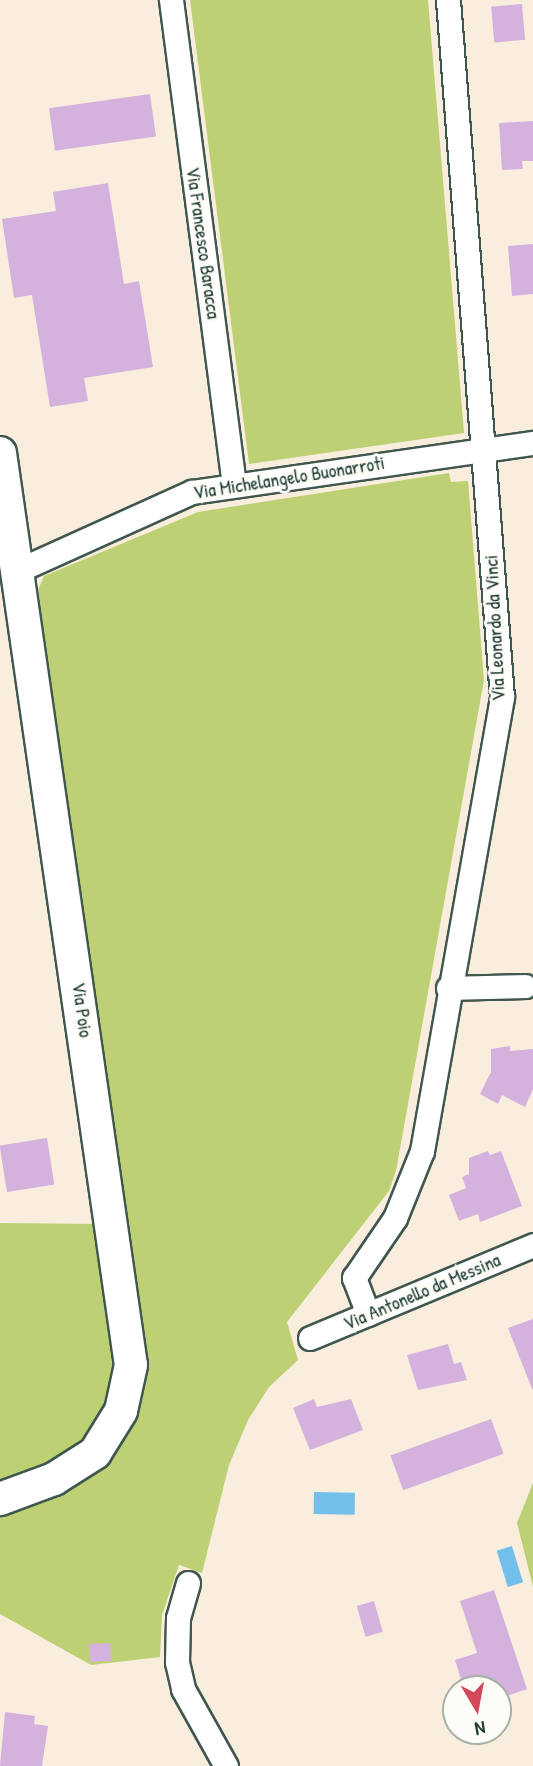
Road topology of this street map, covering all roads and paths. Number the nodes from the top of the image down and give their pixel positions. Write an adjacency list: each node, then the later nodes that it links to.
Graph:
1 (172, 0): 6 (street, Via Francesco Baracca)
2 (448, 0): 4 (street, Via Leonardo da Vinci)
3 (533, 443): 4 (street, Via Michelangelo Buonarroti)
4 (482, 449): 6 (street, Via Michelangelo Buonarroti); 9 (street, Via Leonardo da Vinci)
5 (0, 453): 7 (street, Via Poio)
6 (234, 485): 7 (street, Via Michelangelo Buonarroti)
7 (19, 570): 13 (street, Via Poio)
8 (525, 986): 9 (street)
9 (448, 988): 11 (street, Via Leonardo da Vinci)
10 (533, 1245): 11 (street, Via Antonello da Messina)
11 (368, 1314): 12 (street, Via Antonello da Messina)
12 (310, 1338)
13 (0, 1499)
14 (188, 1583): 15 (street)
15 (226, 1766)

